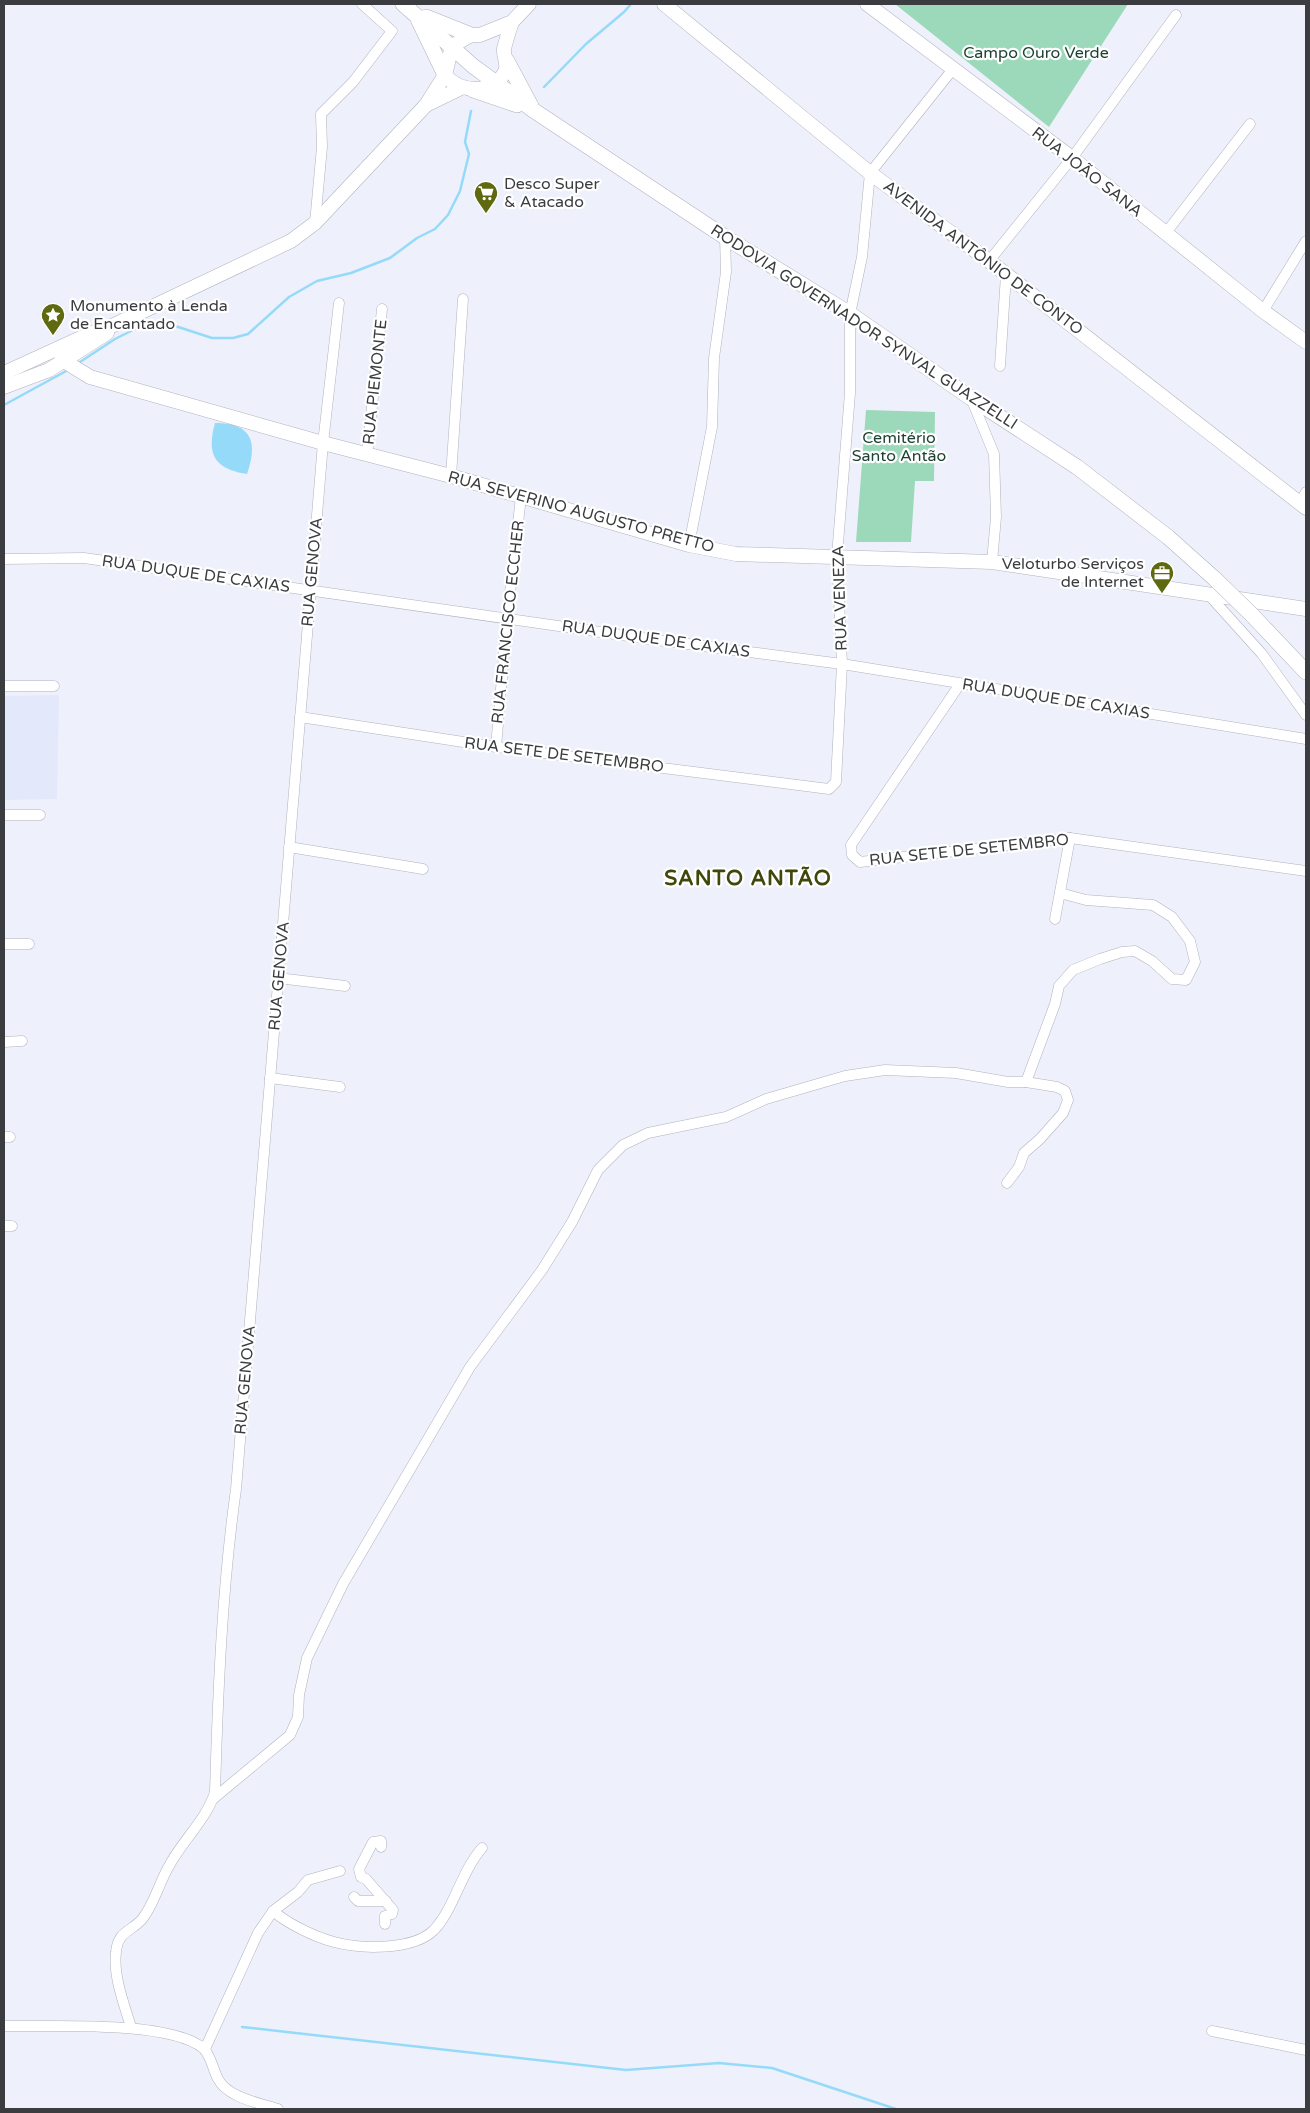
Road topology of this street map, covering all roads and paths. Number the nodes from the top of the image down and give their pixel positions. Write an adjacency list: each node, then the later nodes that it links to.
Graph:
1 (362, 4): 20 (street)
2 (529, 4): 7 (street)
3 (664, 4): 19 (street, AVENIDA ANTÔNIO DE CONTO)
4 (867, 4): 11 (street, RUA JOÃO SANA)
5 (409, 8): 8 (main road); 9 (main road, RODOVIA GOVERNADOR SYNVAL GUAZZELLI); 12 (main road)
6 (1176, 15): 18 (street)
7 (512, 22): 8 (street); 10 (street)
8 (475, 35): 9 (street); 10 (street)
9 (450, 52): 12 (street); 13 (main road, RODOVIA GOVERNADOR SYNVAL GUAZZELLI)
10 (505, 56): 13 (street); 16 (main road)
11 (953, 69): 18 (street, RUA JOÃO SANA); 19 (street)
12 (445, 75): 14 (street); 15 (street)
13 (495, 84): 14 (street); 16 (main road, RODOVIA GOVERNADOR SYNVAL GUAZZELLI)
14 (467, 89): 15 (street); 16 (main road)
15 (426, 105): 20 (street)
16 (533, 110): 22 (main road, RODOVIA GOVERNADOR SYNVAL GUAZZELLI)
17 (1250, 124): 21 (street)
18 (1072, 158): 21 (street, RUA JOÃO SANA); 24 (street)
19 (870, 173): 24 (street, AVENIDA ANTÔNIO DE CONTO); 30 (street, RUA VENEZA)
20 (316, 223): 32 (street)
21 (1165, 234): 29 (street, RUA JOÃO SANA)
22 (725, 237): 30 (main road, RODOVIA GOVERNADOR SYNVAL GUAZZELLI); 42 (street)
23 (1306, 241): 29 (street)
24 (989, 261): 25 (street, AVENIDA ANTÔNIO DE CONTO)
25 (1006, 275): 33 (street); 41 (street, AVENIDA ANTÔNIO DE CONTO)
26 (463, 298): 39 (street)
27 (339, 303): 37 (street, RUA GENOVA)
28 (382, 309): 38 (street, RUA PIEMONTE)
29 (1263, 311): 31 (street, RUA JOÃO SANA)
30 (850, 314): 36 (main road, RODOVIA GOVERNADOR SYNVAL GUAZZELLI); 43 (street, RUA VENEZA)
31 (1306, 342)
32 (72, 363): 34 (street); 35 (street); 37 (street, RUA SEVERINO AUGUSTO PRETTO)
33 (1000, 366)
34 (4, 373)
35 (4, 387)
36 (972, 398): 45 (street); 51 (main road, RODOVIA GOVERNADOR SYNVAL GUAZZELLI, bridge)
37 (323, 443): 38 (street, RUA SEVERINO AUGUSTO PRETTO); 46 (street, RUA GENOVA)
38 (367, 455): 39 (street, RUA SEVERINO AUGUSTO PRETTO)
39 (450, 476): 40 (street, RUA SEVERINO AUGUSTO PRETTO)
40 (522, 497): 42 (street, RUA SEVERINO AUGUSTO PRETTO); 49 (street, RUA FRANCISCO ECCHER)
41 (1304, 501)
42 (689, 545): 43 (street, RUA SEVERINO AUGUSTO PRETTO)
43 (837, 556): 45 (street, RUA SEVERINO AUGUSTO PRETTO); 50 (street, RUA VENEZA)
44 (4, 559): 46 (street, RUA DUQUE DE CAXIAS)
45 (992, 562): 47 (street, RUA SEVERINO AUGUSTO PRETTO)
46 (311, 590): 49 (street, RUA DUQUE DE CAXIAS); 56 (street, RUA GENOVA)
47 (1208, 594): 48 (street, RUA SEVERINO AUGUSTO PRETTO); 55 (street)
48 (1306, 609)
49 (507, 619): 50 (street, RUA DUQUE DE CAXIAS); 58 (street, RUA FRANCISCO ECCHER)
50 (842, 664): 52 (street, RUA DUQUE DE CAXIAS); 59 (street, RUA VENEZA)
51 (1306, 672)
52 (960, 684): 57 (street, RUA DUQUE DE CAXIAS); 62 (street, RUA SETE DE SETEMBRO)
53 (4, 686): 54 (street)
54 (54, 686)
55 (1306, 715)
56 (300, 717): 58 (street, RUA SETE DE SETEMBRO); 63 (street, RUA GENOVA)
57 (1306, 739)
58 (496, 747): 59 (street, RUA SETE DE SETEMBRO)
59 (828, 789)
60 (4, 815): 61 (street)
61 (40, 815)
62 (1070, 838): 65 (street, RUA SETE DE SETEMBRO); 66 (street)
63 (289, 847): 64 (street); 70 (street, RUA GENOVA)
64 (423, 869)
65 (1306, 871)
66 (1060, 893): 67 (street); 75 (street)
67 (1055, 919)
68 (4, 944): 69 (street)
69 (29, 944)
70 (278, 978): 71 (street); 74 (street, RUA GENOVA)
71 (345, 986)
72 (22, 1041): 73 (street)
73 (4, 1042)
74 (270, 1078): 76 (street); 78 (street, RUA GENOVA)
75 (1026, 1082): 77 (street); 78 (street)
76 (340, 1087)
77 (1007, 1183)
78 (213, 1799): 87 (street)
79 (381, 1847): 83 (street)
80 (482, 1848): 84 (street)
81 (340, 1871): 84 (street)
82 (354, 1896): 83 (street)
83 (384, 1897): 85 (street)
84 (273, 1911): 89 (street)
85 (385, 1924)
86 (4, 2026): 87 (street)
87 (130, 2027): 89 (street)
88 (1212, 2031): 90 (street)
89 (205, 2049): 91 (street)
90 (1306, 2050)
91 (278, 2109)

